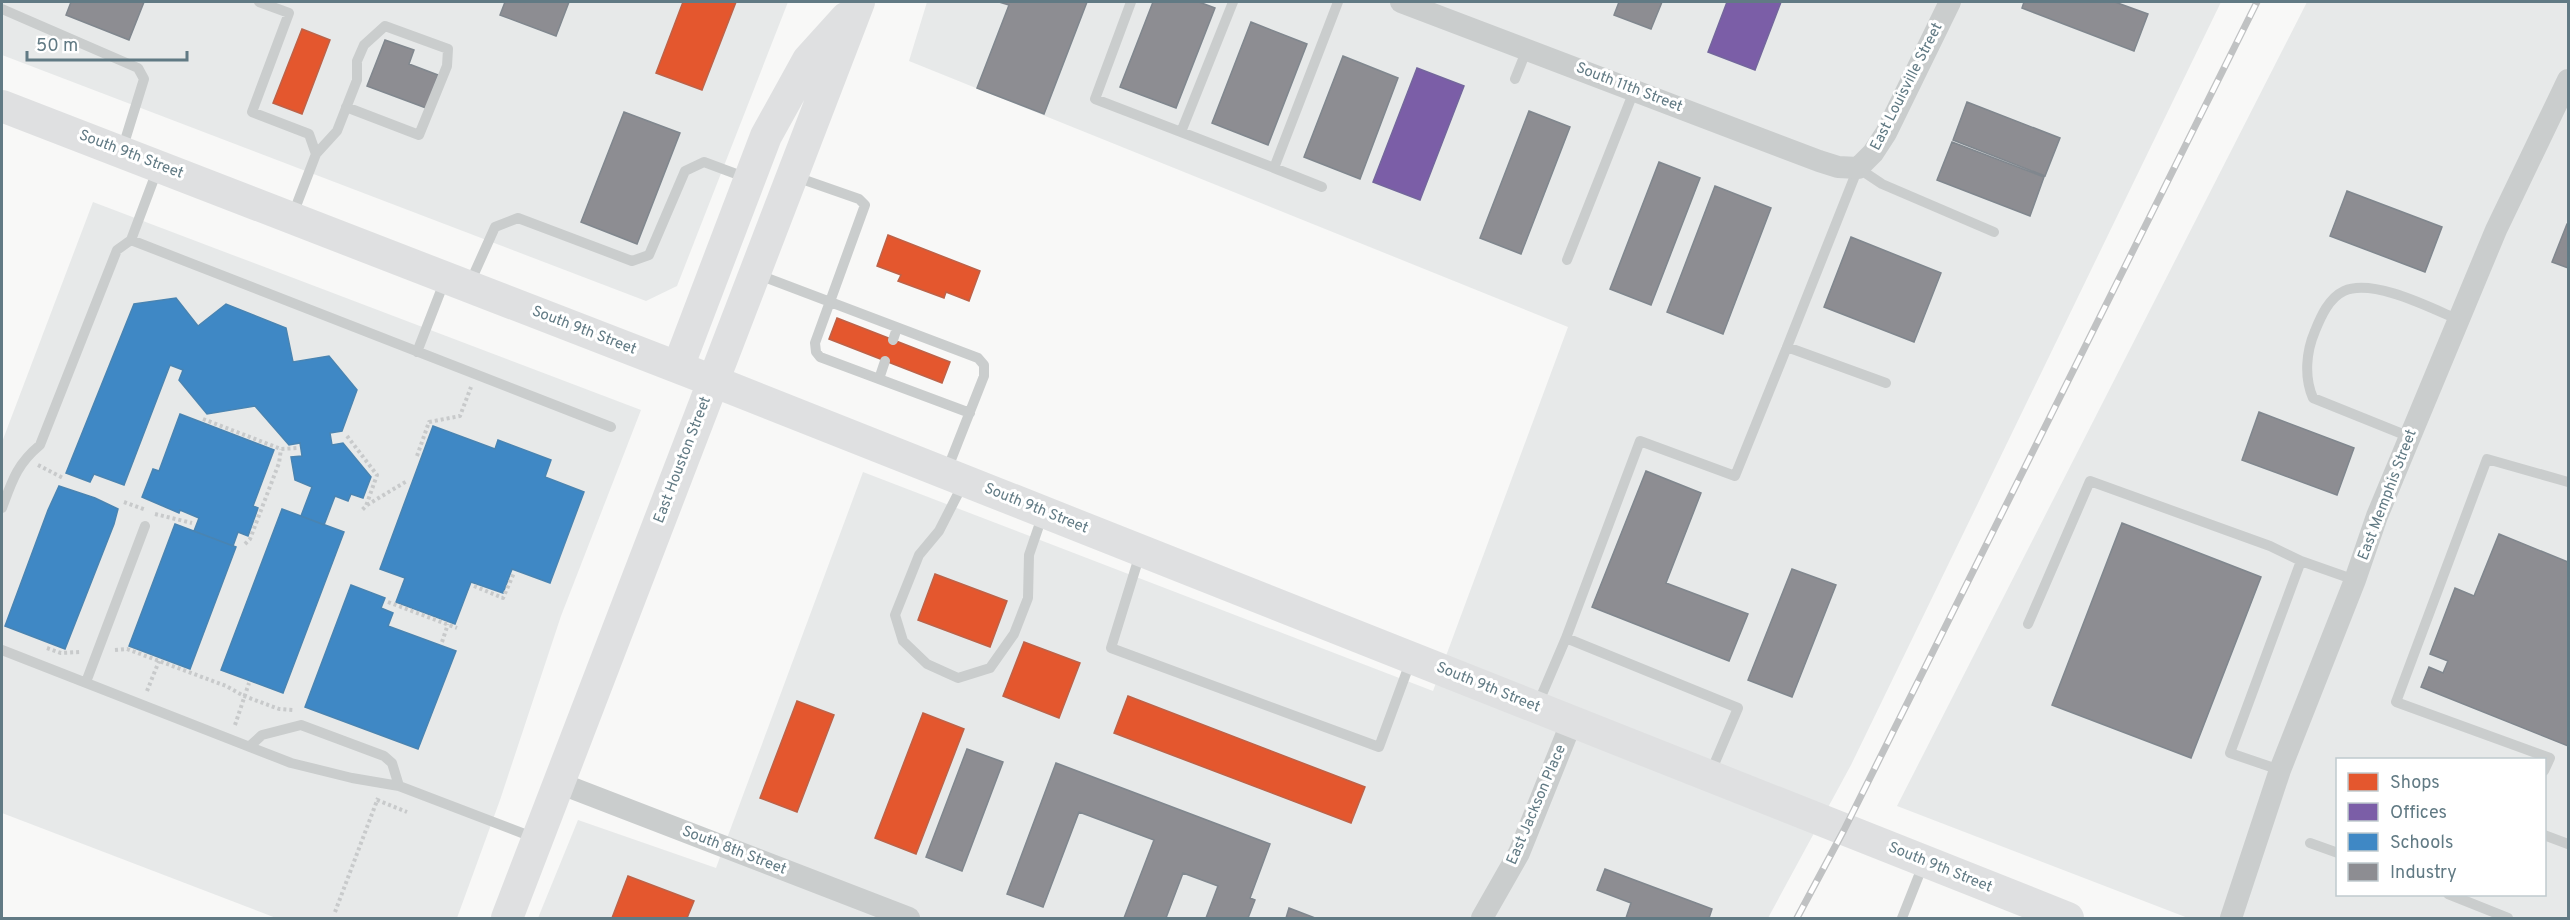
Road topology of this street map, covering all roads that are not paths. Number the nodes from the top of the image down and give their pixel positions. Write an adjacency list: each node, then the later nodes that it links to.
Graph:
1 (260, 2): 17 (lane)
2 (859, 2): 21 (main road, East Houston Street); 22 (main road)
3 (1131, 2): 15 (lane)
4 (1233, 2): 15 (lane)
5 (1338, 2): 19 (lane)
6 (1401, 2): 9 (street, South 11th Street)
7 (1950, 2): 20 (street, East Louisville Street)
8 (2, 9): 16 (lane)
9 (1527, 49): 10 (lane); 12 (street, South 11th Street)
10 (1515, 79)
11 (2568, 80): 31 (street, East Memphis Street)
12 (1634, 90): 20 (street, South 11th Street); 27 (lane)
13 (2, 106): 16 (main road, South 9th Street)
14 (346, 107): 14 (lane); 17 (lane)
15 (1181, 132): 19 (lane)
16 (122, 151): 18 (main road, South 9th Street)
17 (316, 154): 24 (lane)
18 (159, 165): 24 (main road, South 9th Street); 26 (lane)
19 (1274, 168): 23 (lane)
20 (1858, 168): 25 (lane); 34 (lane)
21 (792, 176): 28 (main road, East Houston Street); 30 (lane)
22 (750, 179): 29 (lane); 37 (main road)
23 (1322, 187)
24 (292, 217): 29 (main road, South 9th Street)
25 (1994, 232)
26 (131, 240): 35 (lane); 46 (lane)
27 (1567, 260)
28 (755, 273): 30 (lane); 39 (main road, East Houston Street)
29 (458, 281): 35 (lane); 37 (main road, South 9th Street)
30 (831, 302): 32 (lane); 38 (lane)
31 (2459, 320): 43 (street, East Memphis Street); 43 (lane)
32 (897, 327): 33 (lane); 41 (lane)
33 (893, 340)
34 (1787, 347): 40 (lane); 53 (lane)
35 (417, 352): 42 (lane)
36 (885, 361): 38 (lane)
37 (678, 367): 39 (main road, South 9th Street)
38 (879, 379): 41 (lane)
39 (713, 381): 44 (main road, South 9th Street); 63 (main road, East Houston Street)
40 (1886, 383)
41 (970, 413): 44 (lane)
42 (611, 427)
43 (2410, 437): 51 (street, East Memphis Street)
44 (955, 477): 47 (main road, South 9th Street); 47 (lane)
45 (2568, 482): 60 (lane)
46 (2, 508)
47 (1044, 512): 49 (main road, South 9th Street)
48 (145, 526): 56 (lane)
49 (1141, 551): 55 (main road, South 9th Street); 55 (lane)
50 (2301, 561): 51 (lane); 52 (lane); 61 (lane)
51 (2355, 580): 61 (street, East Memphis Street)
52 (2028, 624)
53 (1566, 638): 57 (lane); 62 (lane)
54 (2, 650): 56 (lane)
55 (1412, 658): 57 (main road, South 9th Street)
56 (86, 682): 59 (lane)
57 (1536, 707): 58 (main road, South 9th Street)
58 (1572, 721): 62 (main road, South 9th Street); 74 (street, East Jackson Place)
59 (250, 746): 64 (lane); 64 (lane)
60 (2546, 767)
61 (2280, 770): 77 (street, East Memphis Street)
62 (1708, 777): 70 (main road, South 9th Street)
63 (559, 783): 66 (main road, East Houston Street); 73 (street, South 8th Street)
64 (399, 786): 66 (lane)
65 (2546, 836): 68 (lane)
66 (537, 839): 72 (main road, East Houston Street)
67 (2310, 843): 69 (lane)
68 (2568, 844)
69 (2336, 853)
70 (1924, 862): 75 (lane); 76 (main road, South 9th Street)
71 (2453, 896): 78 (lane)
72 (507, 918)
73 (909, 918)
74 (1482, 918)
75 (1902, 918)
76 (2068, 918)
77 (2231, 918)
78 (2508, 918)

